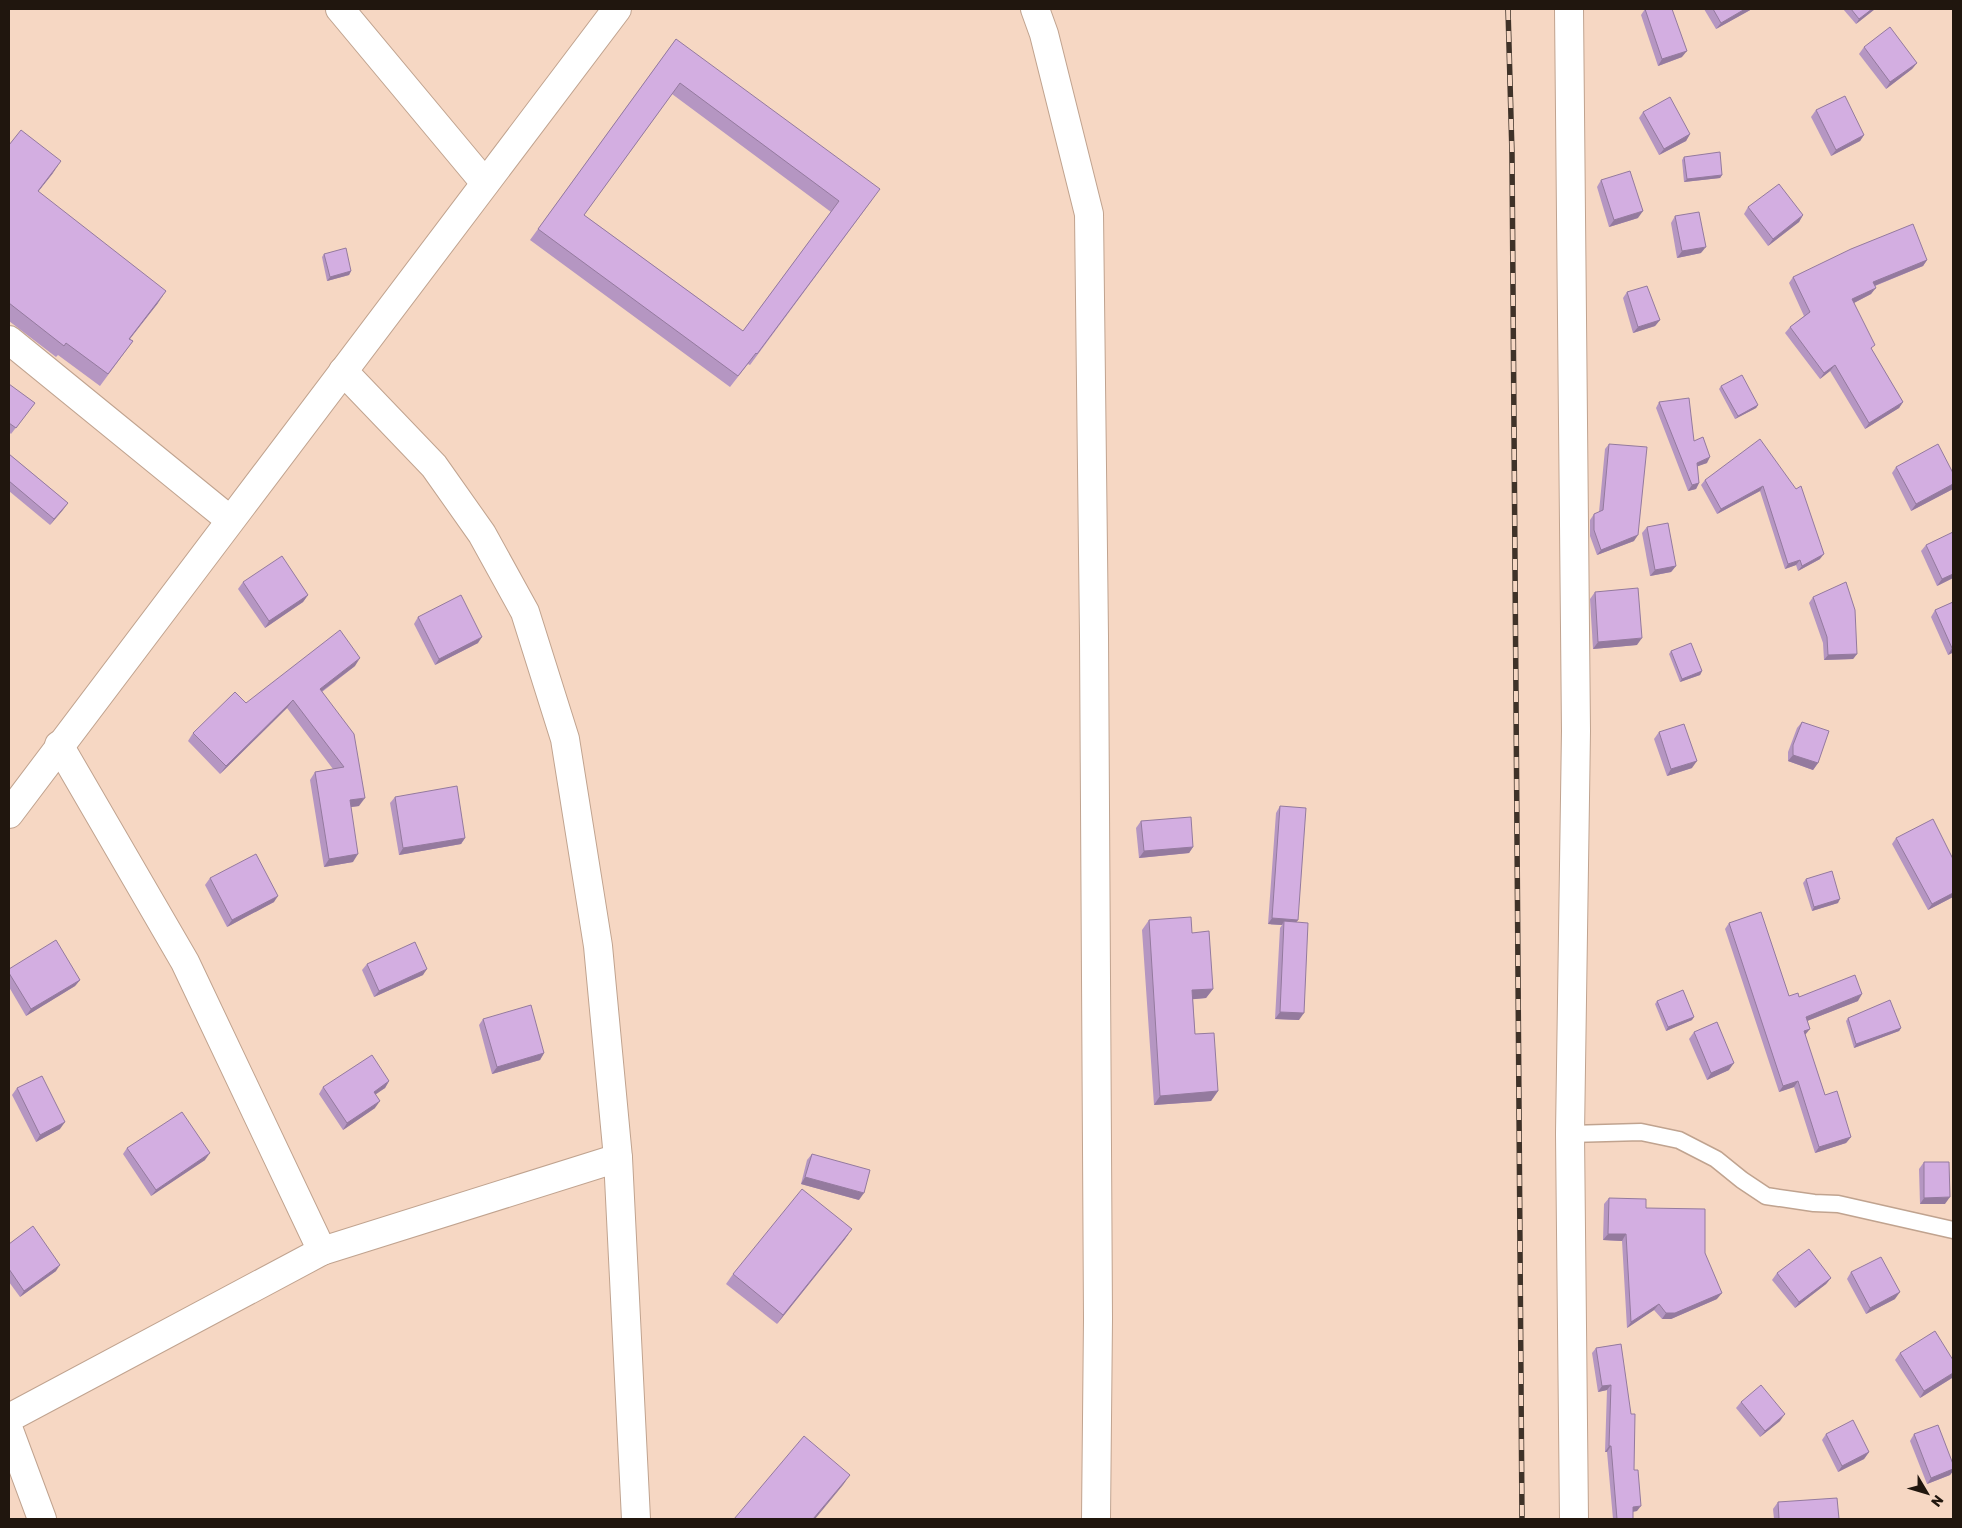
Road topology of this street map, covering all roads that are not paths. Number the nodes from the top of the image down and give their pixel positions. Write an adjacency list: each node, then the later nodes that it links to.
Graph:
1 (340, 9): 5 (street)
2 (617, 9): 5 (street)
3 (1035, 9): 19 (street)
4 (1569, 9): 11 (street)
5 (485, 183): 7 (street)
6 (9, 340): 8 (street)
7 (343, 371): 8 (street); 12 (street)
8 (230, 520): 9 (street)
9 (59, 745): 10 (street); 14 (street)
10 (9, 814)
11 (1570, 1134): 13 (lane); 20 (street)
12 (618, 1158): 14 (street); 18 (street)
13 (1953, 1230)
14 (322, 1251): 15 (street)
15 (9, 1418)
16 (9, 1430): 17 (street)
17 (42, 1519)
18 (636, 1519)
19 (1096, 1519)
20 (1574, 1519)

